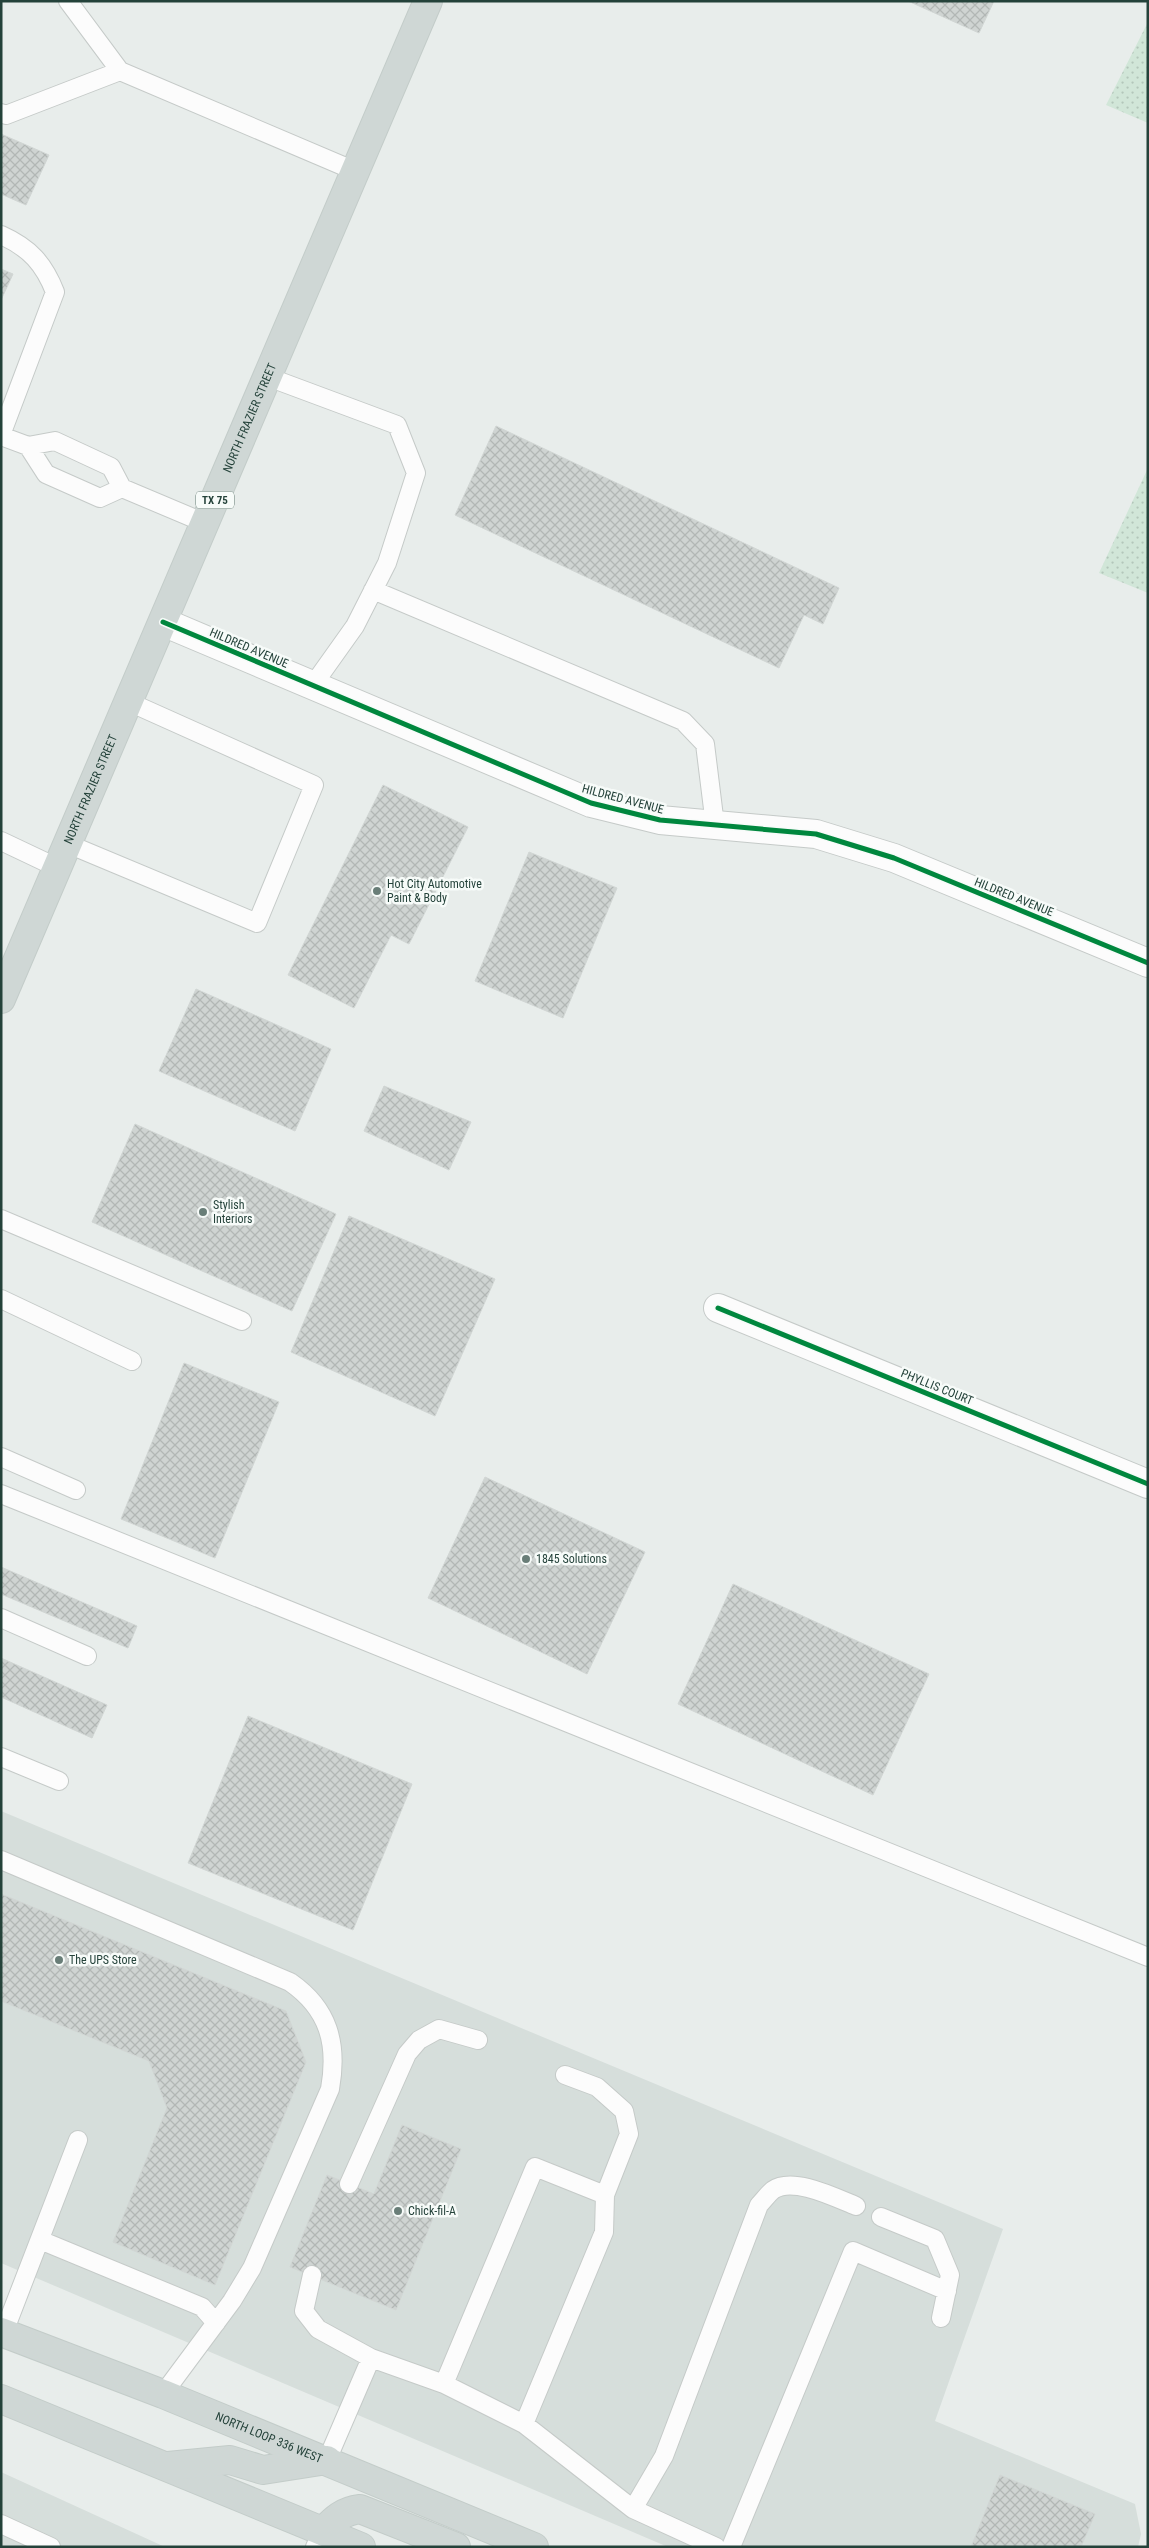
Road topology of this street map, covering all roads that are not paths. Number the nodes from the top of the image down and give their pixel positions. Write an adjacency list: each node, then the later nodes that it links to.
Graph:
1 (68, 1): 3 (lane)
2 (428, 1): 5 (main road, NORTH FRAZIER STREET / TX 75)
3 (120, 71): 4 (lane); 5 (lane)
4 (1, 113)
5 (355, 171): 7 (main road, NORTH FRAZIER STREET / TX 75)
6 (1, 235): 8 (lane)
7 (268, 377): 11 (main road, NORTH FRAZIER STREET / TX 75); 12 (lane)
8 (1, 435): 9 (lane)
9 (28, 446): 10 (lane); 10 (lane)
10 (122, 488): 11 (lane)
11 (206, 523): 13 (main road, NORTH FRAZIER STREET / TX 75)
12 (373, 590): 14 (lane); 16 (lane)
13 (163, 622): 14 (street, HILDRED AVENUE); 15 (main road, NORTH FRAZIER STREET / TX 75)
14 (313, 685): 16 (street, HILDRED AVENUE)
15 (129, 702): 18 (main road, NORTH FRAZIER STREET / TX 75); 18 (lane)
16 (715, 825): 19 (street, HILDRED AVENUE)
17 (1, 841): 18 (lane)
18 (63, 856): 20 (main road, NORTH FRAZIER STREET / TX 75)
19 (1148, 963)
20 (1, 999)
21 (1, 1219): 24 (lane)
22 (1, 1299): 25 (lane)
23 (718, 1308): 27 (street, PHYLLIS COURT)
24 (242, 1321)
25 (132, 1361)
26 (1, 1456): 28 (lane)
27 (1148, 1484)
28 (76, 1490)
29 (1, 1494): 35 (lane)
30 (1, 1618): 31 (lane)
31 (87, 1656)
32 (1, 1757): 33 (lane)
33 (59, 1781)
34 (1, 1860): 47 (lane)
35 (1148, 1957)
36 (478, 2040): 39 (lane)
37 (565, 2075): 40 (lane)
38 (78, 2140): 43 (lane)
39 (349, 2184)
40 (605, 2194): 50 (lane); 53 (lane)
41 (856, 2206): 56 (lane)
42 (881, 2217): 45 (lane)
43 (40, 2240): 47 (lane); 48 (lane)
44 (312, 2275): 49 (lane)
45 (947, 2291): 46 (lane); 64 (lane)
46 (941, 2318)
47 (216, 2323): 51 (lane)
48 (2, 2332): 51 (main road, NORTH LOOP 336 WEST)
49 (371, 2358): 50 (lane); 54 (lane)
50 (444, 2384): 53 (lane)
51 (164, 2394): 54 (main road, NORTH LOOP 336 WEST)
52 (1, 2399): 55 (main road)
53 (524, 2424): 56 (lane)
54 (327, 2460): 55 (main road); 62 (main road, NORTH LOOP 336 WEST)
55 (164, 2466): 58 (main road)
56 (633, 2509): 63 (lane)
57 (1, 2524): 59 (lane)
58 (319, 2539): 60 (main road); 61 (main road)
59 (51, 2547)
60 (361, 2547)
61 (456, 2547)
62 (534, 2547)
63 (716, 2547)
64 (731, 2547)

